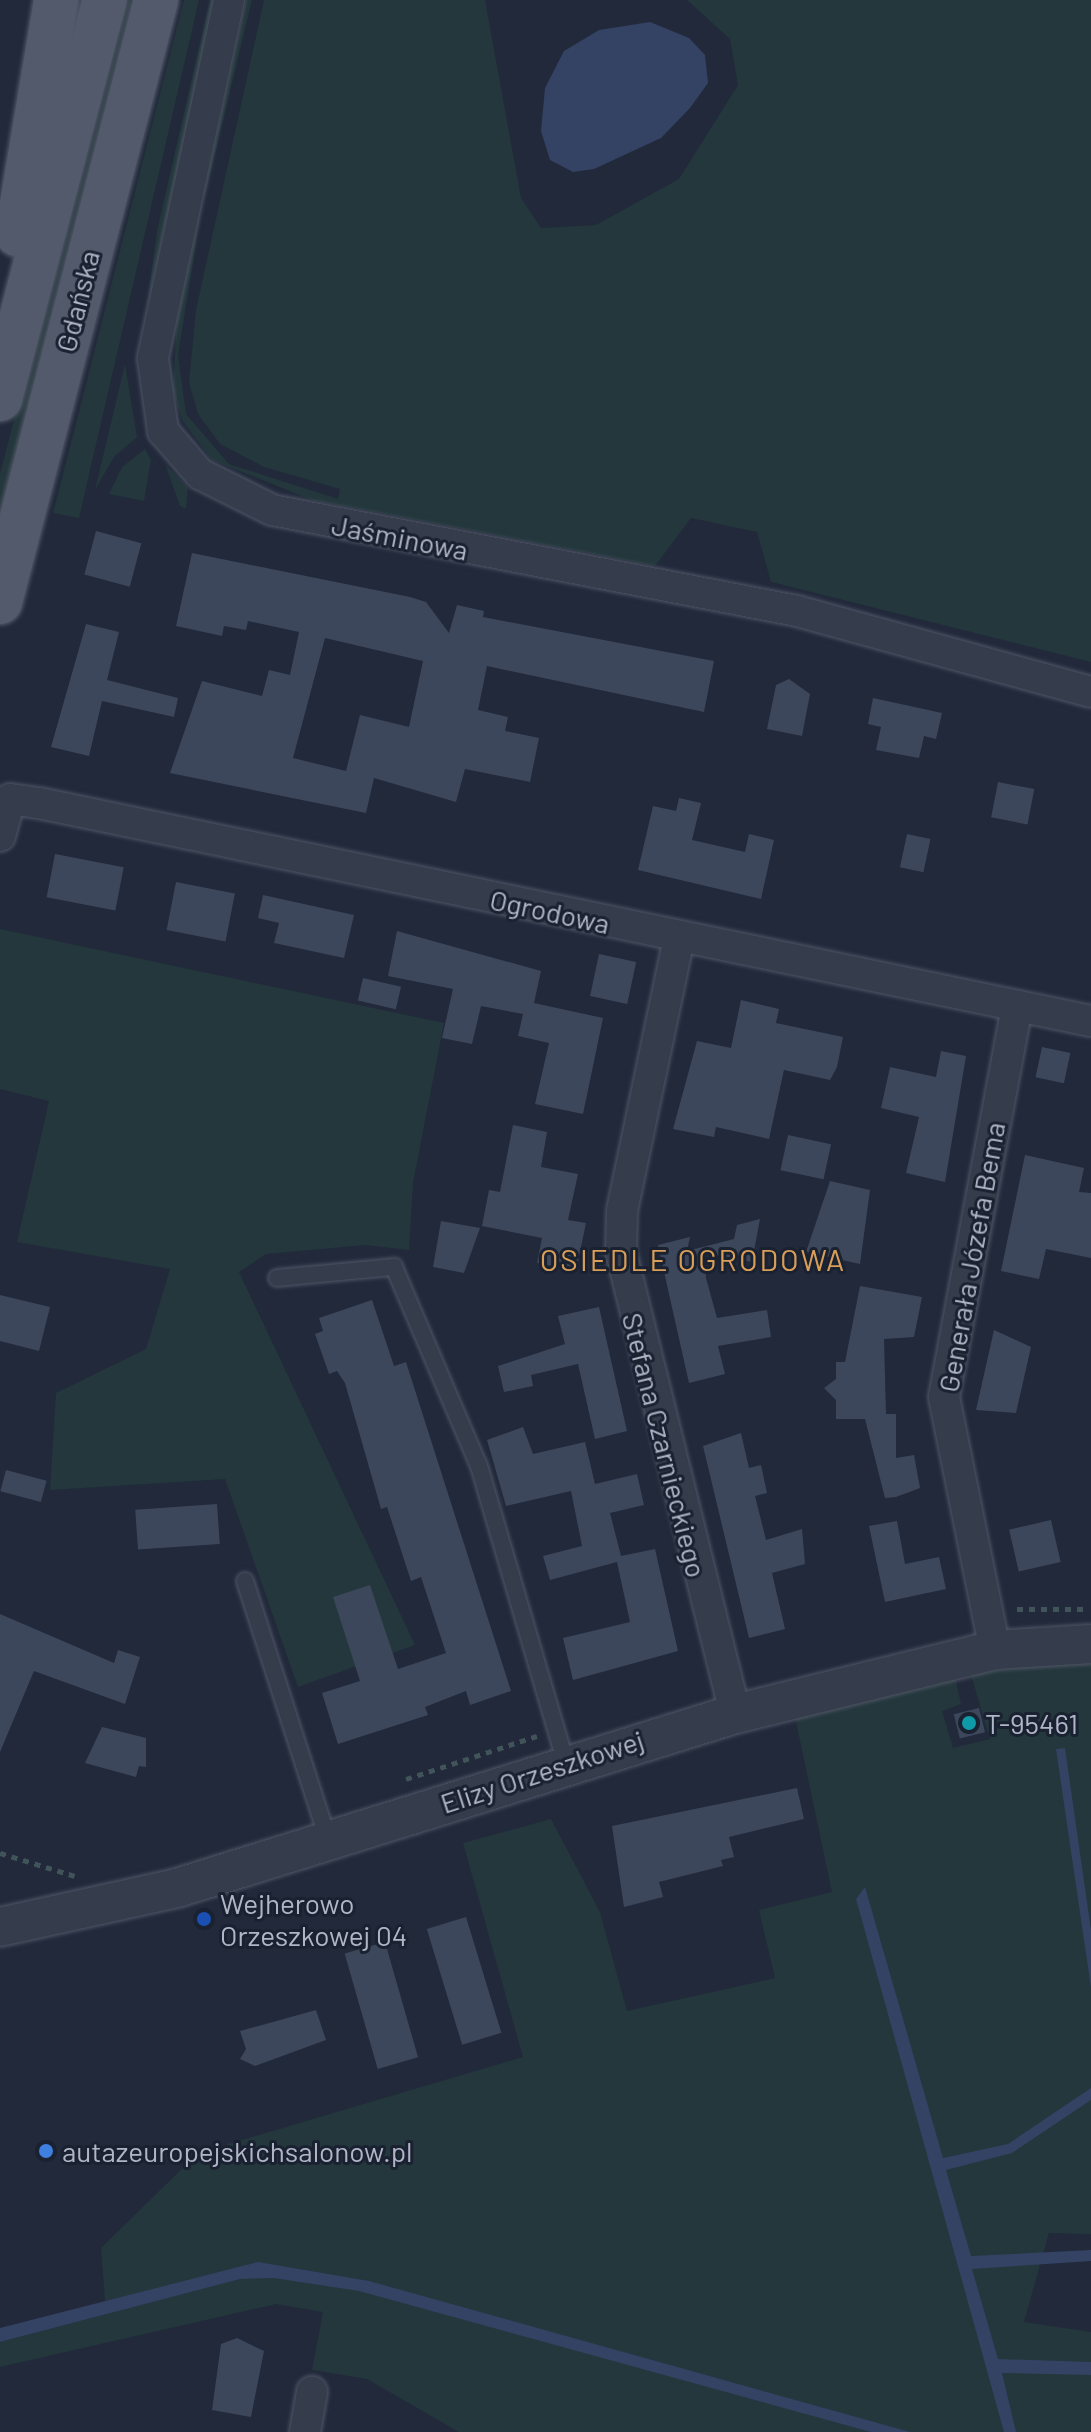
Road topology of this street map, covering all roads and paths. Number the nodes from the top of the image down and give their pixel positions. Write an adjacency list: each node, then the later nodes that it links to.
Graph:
1 (56, 0): 5 (main road)
2 (105, 0): 6 (main road, Gdańska)
3 (156, 0): 7 (main road, Gdańska)
4 (229, 0): 8 (street, Jaśminowa)
5 (0, 345)
6 (0, 399)
7 (0, 602)
8 (1091, 692)
9 (0, 836): 10 (street, Ogrodowa)
10 (679, 938): 11 (street, Ogrodowa); 19 (street, Stefana Czarnieckiego)
11 (1017, 1006): 12 (street, Ogrodowa); 16 (street, Generała Józefa Bema)
12 (1091, 1021)
13 (277, 1278): 20 (lane)
14 (245, 1581): 21 (lane)
15 (1091, 1609): 16 (path)
16 (986, 1610): 18 (street, Generała Józefa Bema)
17 (1091, 1644): 18 (street, Elizy Orzeszkowej)
18 (995, 1650): 19 (street, Elizy Orzeszkowej)
19 (735, 1714): 20 (street, Elizy Orzeszkowej)
20 (566, 1764): 21 (street, Elizy Orzeszkowej)
21 (328, 1839): 24 (street, Elizy Orzeszkowej)
22 (0, 1853): 23 (path)
23 (82, 1879)
24 (0, 1927)
25 (312, 2392): 26 (street)
26 (305, 2432)

